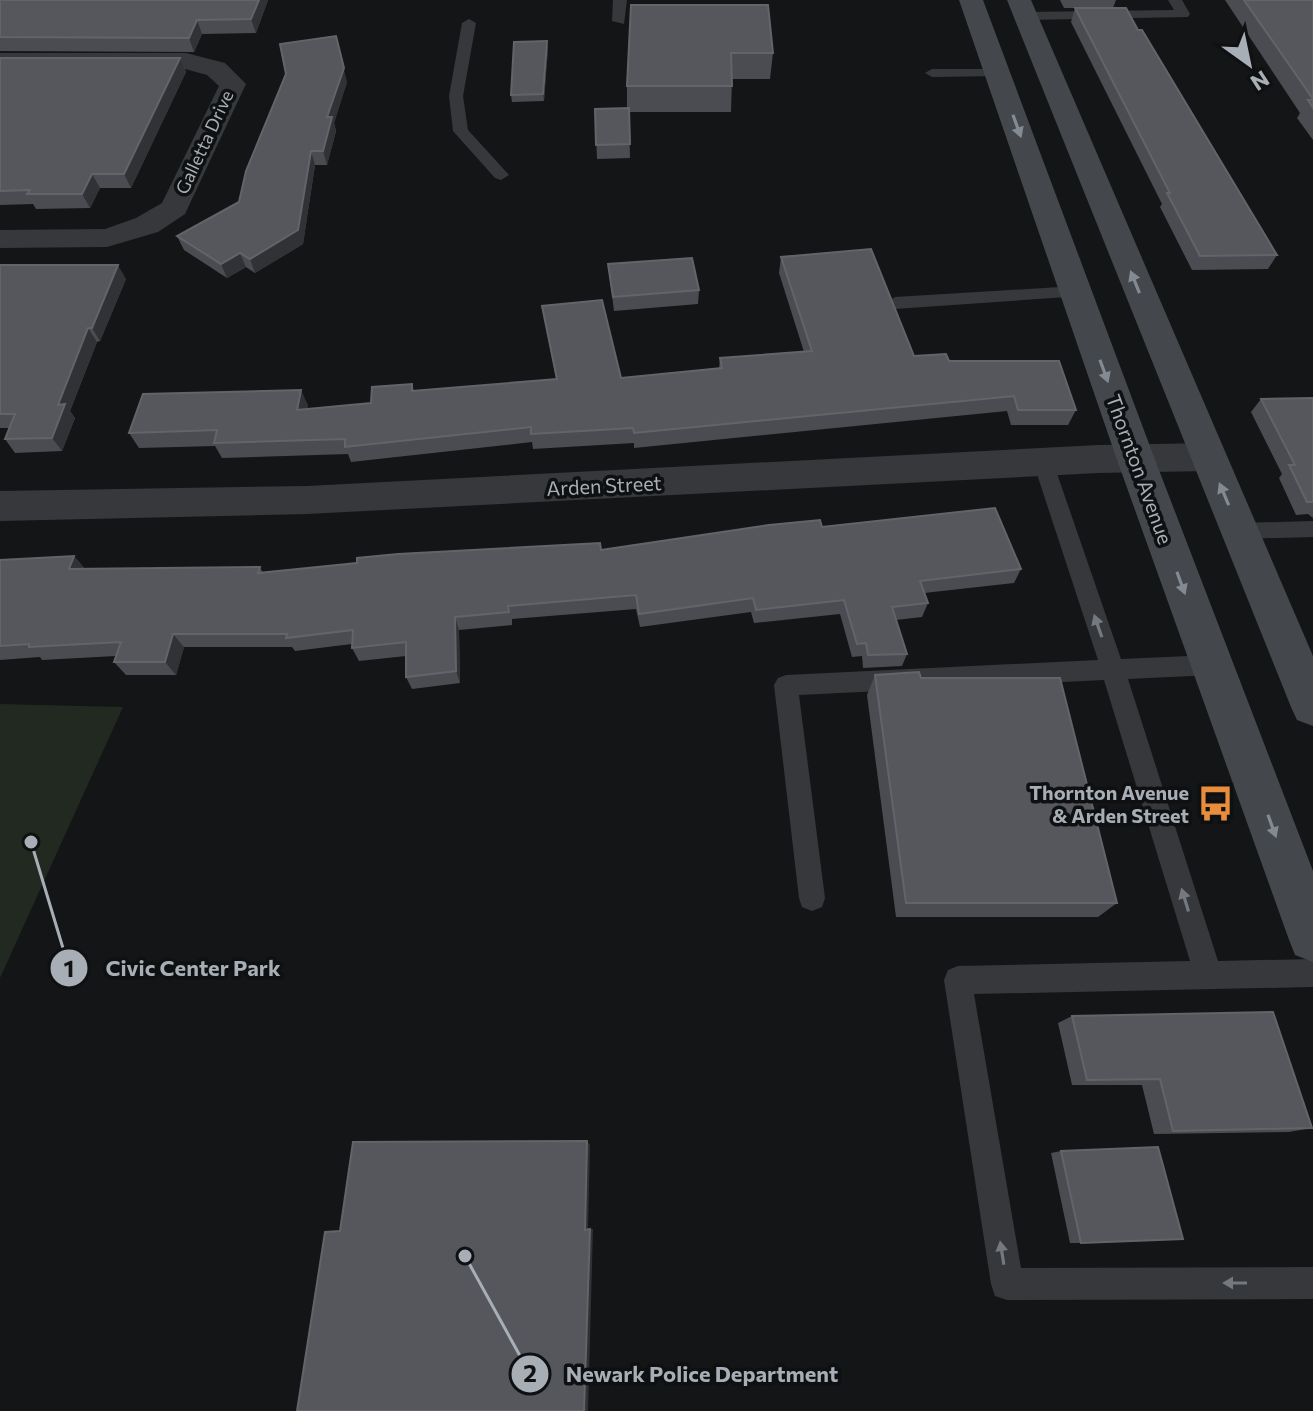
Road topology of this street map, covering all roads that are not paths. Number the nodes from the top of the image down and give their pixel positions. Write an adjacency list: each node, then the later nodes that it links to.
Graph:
1 (620, 0): 7 (lane)
2 (971, 0): 11 (main road, Thornton Avenue)
3 (1131, 0): 6 (lane)
4 (1175, 0): 6 (lane)
5 (1022, 8): 6 (lane); 17 (main road, one-way to 5)
6 (1138, 15)
7 (619, 21)
8 (469, 23): 12 (lane)
9 (0, 61): 13 (street, Galletta Drive)
10 (932, 73): 11 (lane)
11 (998, 73): 14 (main road, Thornton Avenue, one-way to 14)
12 (501, 175)
13 (0, 239)
14 (1076, 292): 15 (lane); 16 (main road, Thornton Avenue, one-way to 16)
15 (895, 303)
16 (1135, 457): 17 (street, Arden Street); 18 (street, Arden Street); 22 (main road, Thornton Avenue, one-way to 22)
17 (1208, 457): 21 (main road, one-way to 17)
18 (1043, 462): 19 (street, Arden Street); 23 (lane, one-way to 18)
19 (0, 506)
20 (1313, 529): 21 (lane)
21 (1239, 531): 24 (main road)
22 (1212, 665): 23 (lane); 26 (main road, Thornton Avenue, one-way to 26)
23 (1113, 670): 25 (lane); 28 (lane, one-way to 23)
24 (1313, 707)
25 (812, 898)
26 (1313, 937)
27 (1313, 973): 28 (lane)
28 (1208, 975): 29 (lane, one-way to 28)
29 (1313, 1283)

